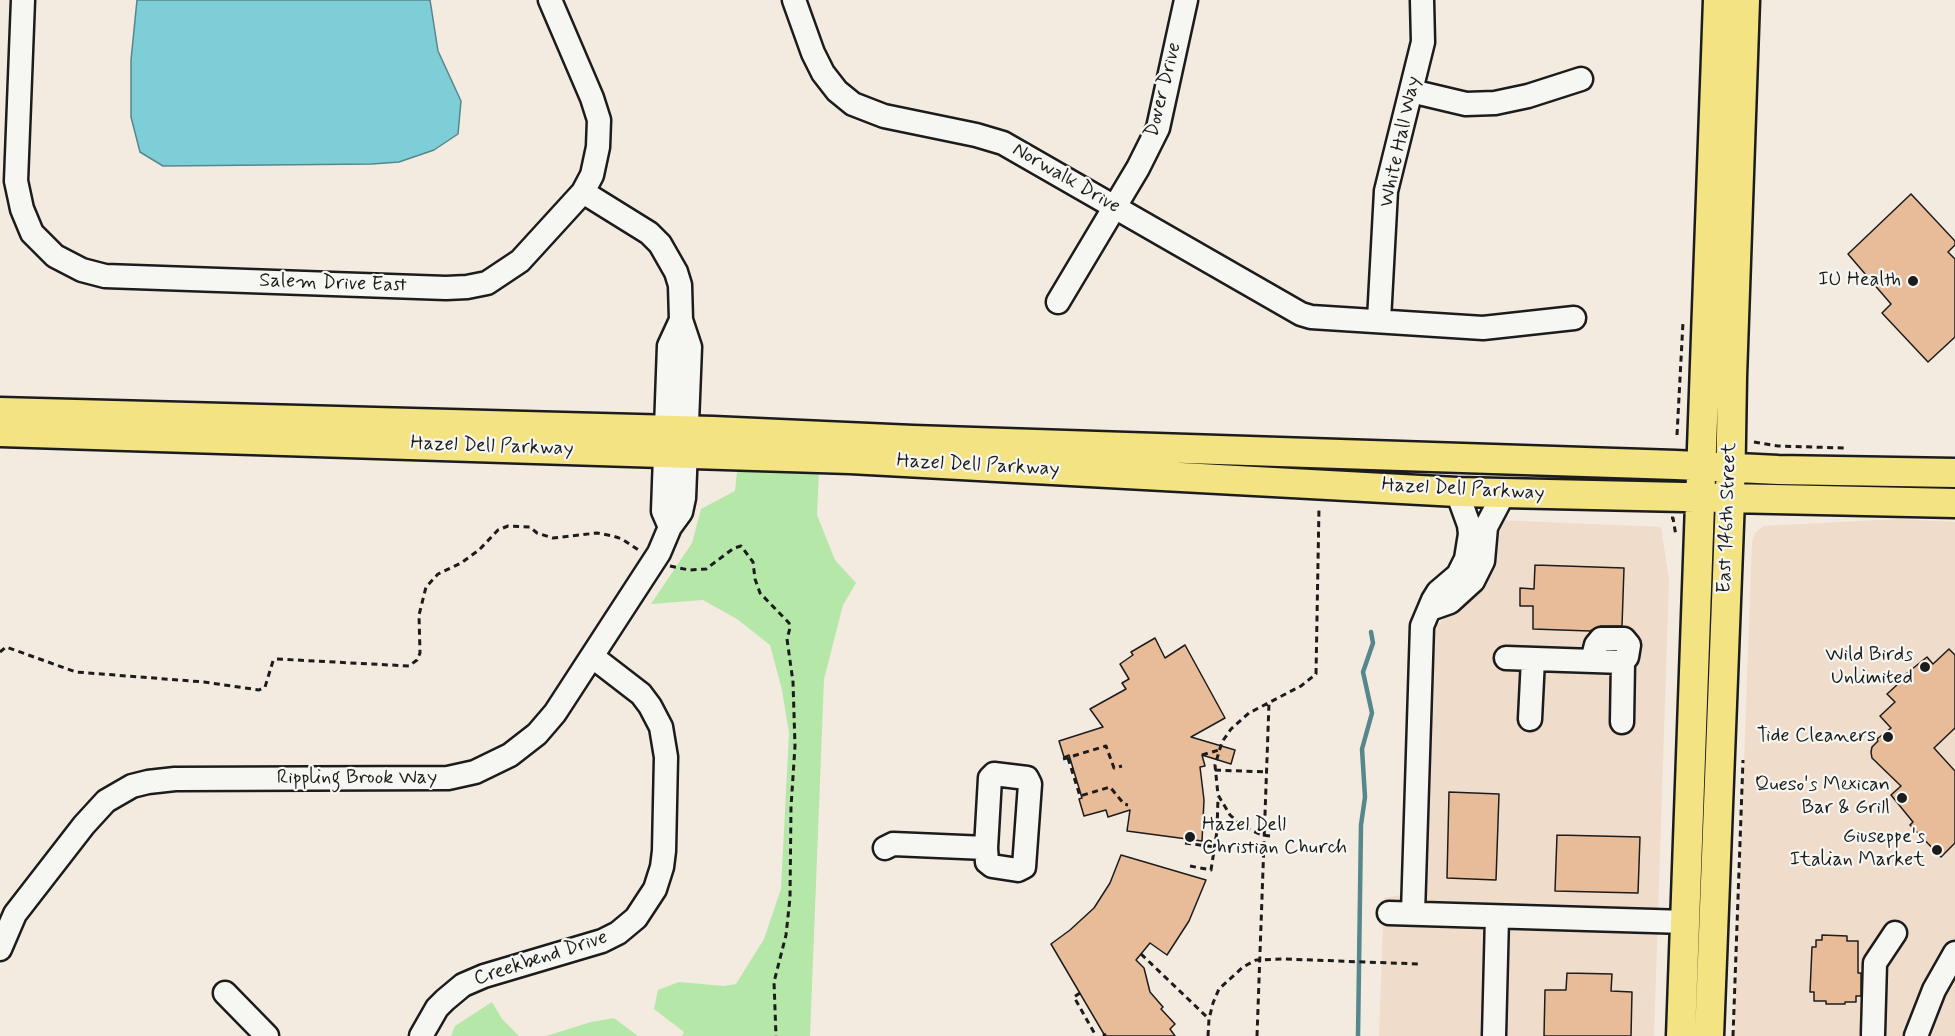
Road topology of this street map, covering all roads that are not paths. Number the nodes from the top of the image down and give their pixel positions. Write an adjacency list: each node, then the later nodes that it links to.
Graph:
1 (23, 0): 10 (street, Salem Drive East)
2 (550, 0): 10 (street)
3 (794, 0): 11 (street, Norwalk Drive)
4 (1186, 0): 11 (street, Dover Drive)
5 (1422, 0): 9 (street, White Hall Way)
6 (1718, 0): 18 (main road, East 146th Street)
7 (1745, 0): 19 (main road, East 146th Street)
8 (1581, 79): 9 (street)
9 (1411, 91): 14 (street, White Hall Way)
10 (583, 192): 17 (street, Rippling Brook Way)
11 (1115, 207): 12 (street, Dover Drive); 14 (street, Norwalk Drive)
12 (1058, 302)
13 (1574, 318): 14 (street, Norwalk Drive)
14 (1379, 320)
15 (0, 412): 17 (main road, Hazel Dell Parkway)
16 (0, 432): 17 (main road, Hazel Dell Parkway)
17 (676, 442): 18 (main road, Hazel Dell Parkway); 21 (main road, Hazel Dell Parkway); 27 (street, Rippling Brook Way)
18 (1701, 466): 19 (main road, Hazel Dell Parkway); 23 (main road, East 146th Street)
19 (1730, 468): 20 (main road, Hazel Dell Parkway); 24 (main road, East 146th Street)
20 (1955, 473)
21 (1457, 492): 22 (main road, Hazel Dell Parkway); 26 (street)
22 (1504, 493): 23 (main road, Hazel Dell Parkway); 26 (street)
23 (1699, 498): 24 (main road, Hazel Dell Parkway); 37 (main road, East 146th Street)
24 (1730, 499): 25 (main road, Hazel Dell Parkway); 47 (main road, East 146th Street)
25 (1955, 503)
26 (1430, 609): 35 (street)
27 (593, 657): 39 (street, Rippling Brook Way); 44 (street, Creekbend Drive)
28 (1506, 658): 29 (street)
29 (1533, 659): 30 (street); 31 (street)
30 (1530, 719)
31 (1622, 722)
32 (885, 848): 33 (street)
33 (986, 848)
34 (1389, 913): 35 (street)
35 (1413, 914): 36 (street)
36 (1497, 917): 37 (street); 45 (street)
37 (1686, 922): 46 (main road, East 146th Street)
38 (1895, 933): 42 (street)
39 (0, 949)
40 (1955, 953): 48 (street)
41 (225, 993): 43 (street)
42 (1873, 1034)
43 (267, 1036)
44 (421, 1036)
45 (1494, 1036)
46 (1681, 1036)
47 (1709, 1036)
48 (1916, 1036)

